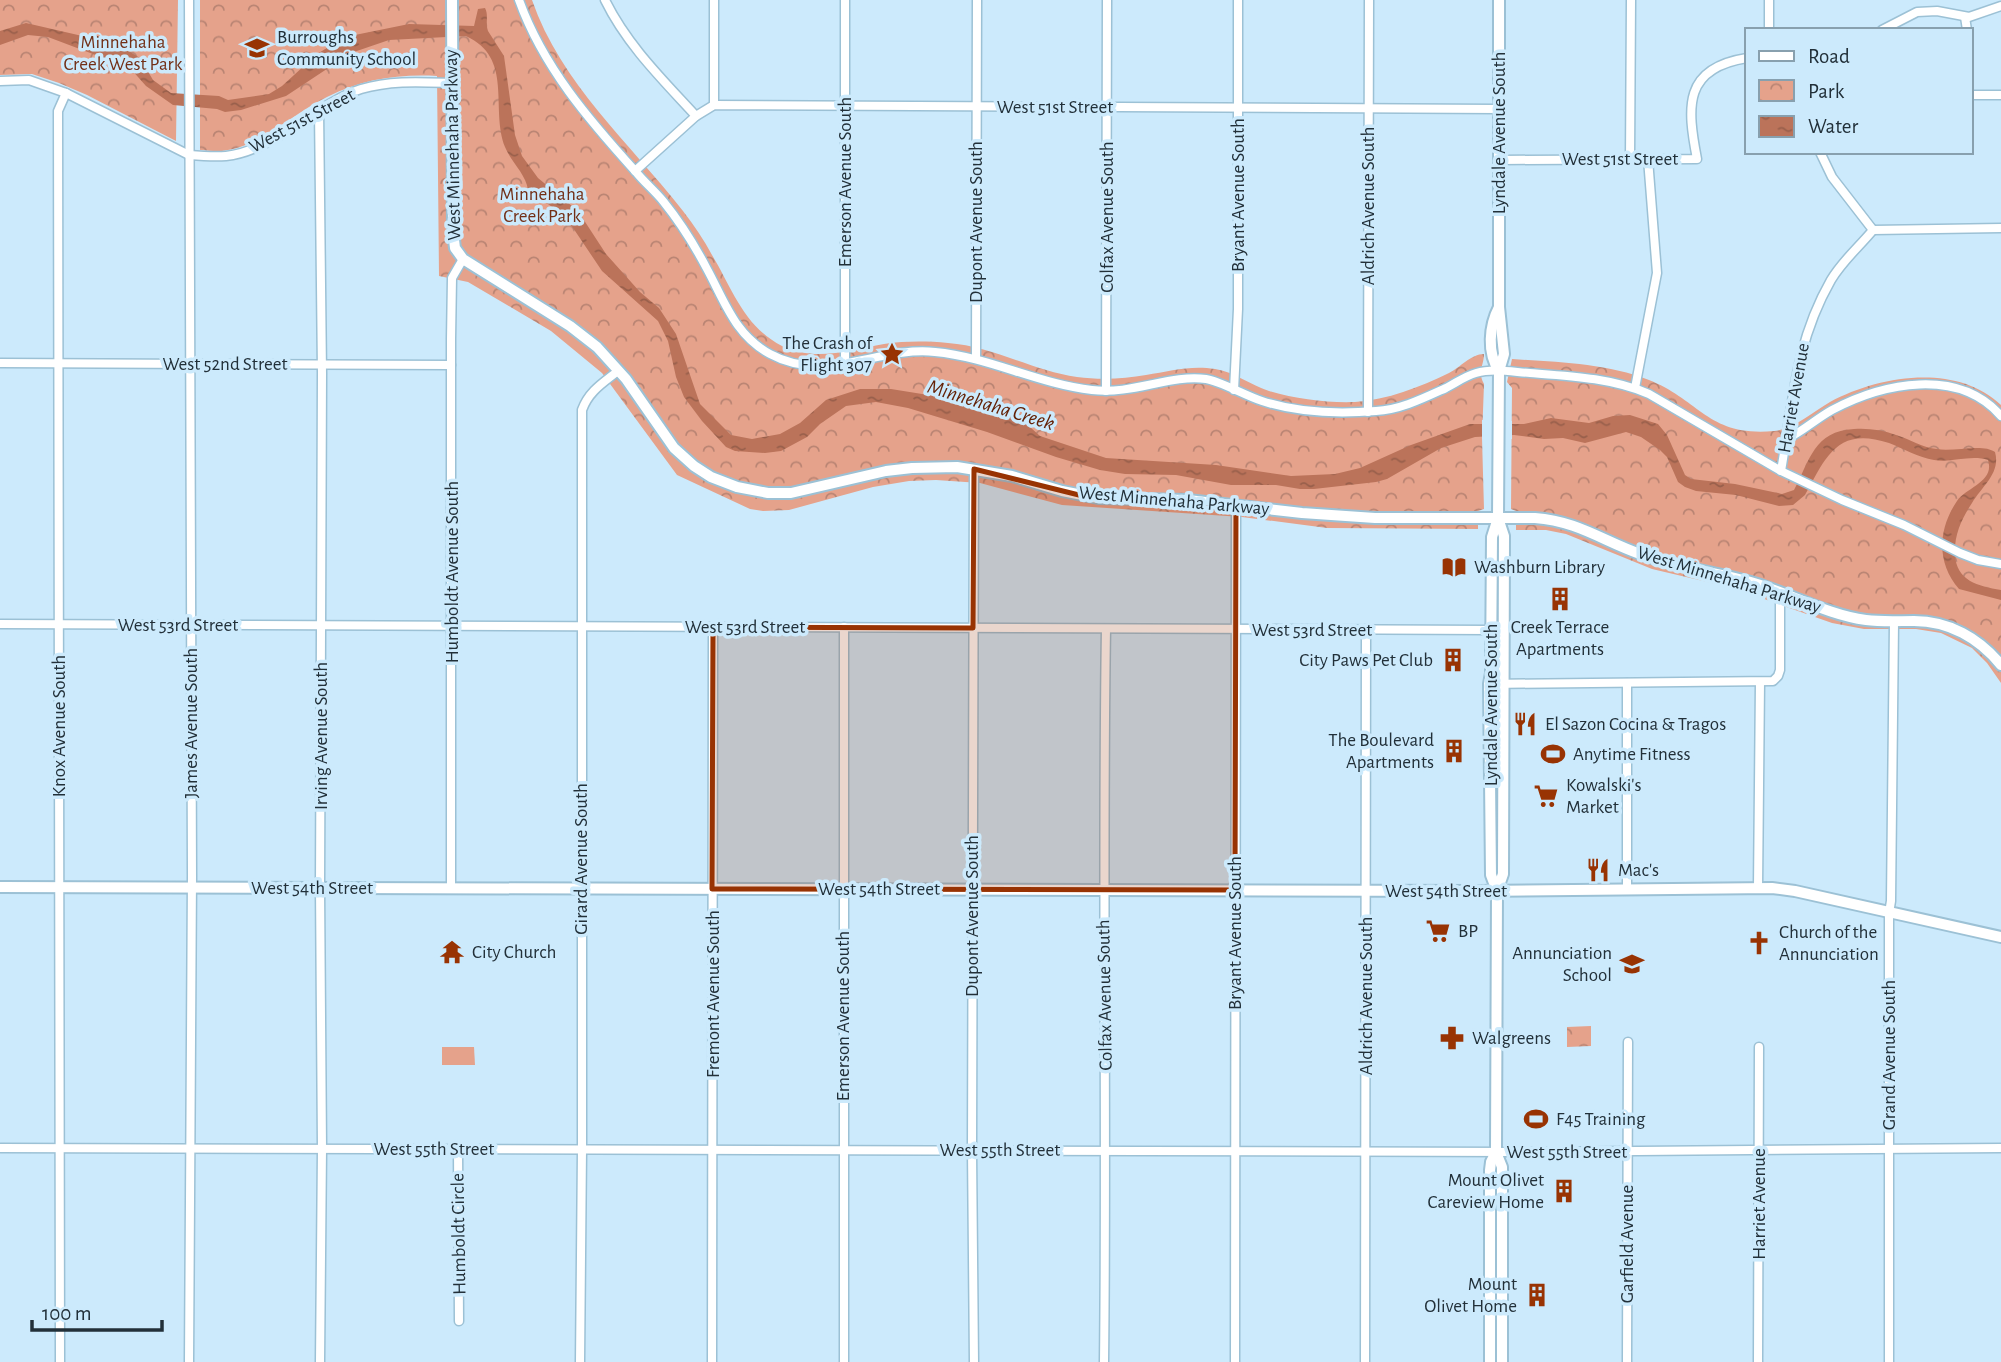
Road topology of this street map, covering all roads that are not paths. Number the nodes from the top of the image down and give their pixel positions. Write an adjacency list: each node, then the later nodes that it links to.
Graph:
1 (189, 0): 35 (street, James Avenue South)
2 (452, 0): 21 (street, West Minnehaha Parkway)
3 (519, 0): 39 (street)
4 (605, 0): 33 (street)
5 (714, 0): 25 (street)
6 (845, 0): 26 (street, Emerson Avenue South)
7 (976, 0): 27 (street, Dupont Avenue South)
8 (1107, 0): 28 (street, Colfax Avenue South)
9 (1238, 0): 29 (street, Bryant Avenue South)
10 (1369, 0): 30 (street, Aldrich Avenue South)
11 (1499, 0): 31 (street, Lyndale Avenue South)
12 (1631, 0): 36 (street)
13 (1769, 0): 16 (street)
14 (2001, 6): 15 (street)
15 (1965, 17): 17 (street); 18 (street)
16 (1769, 28)
17 (1885, 28)
18 (1968, 28)
19 (1745, 58): 37 (street, West 51st Street)
20 (0, 81): 22 (street, West 51st Street)
21 (452, 83): 32 (street, West 51st Street); 42 (street, West Minnehaha Parkway)
22 (66, 93): 35 (street, West 51st Street); 45 (street, Knox Avenue South)
23 (1973, 95): 24 (street)
24 (2001, 95)
25 (714, 105): 26 (street, West 51st Street); 33 (street)
26 (845, 106): 27 (street, West 51st Street); 47 (street, Emerson Avenue South)
27 (977, 107): 28 (street, West 51st Street); 43 (street, Dupont Avenue South)
28 (1107, 107): 29 (street, West 51st Street); 54 (street, Colfax Avenue South)
29 (1238, 108): 30 (street, West 51st Street); 53 (street, Bryant Avenue South)
30 (1368, 109): 31 (street, West 51st Street); 57 (street, Aldrich Avenue South)
31 (1499, 109): 38 (street, Lyndale Avenue South)
32 (319, 110): 35 (street, West 51st Street); 48 (street, Irving Avenue South)
33 (696, 117): 39 (street)
34 (1821, 154): 41 (street)
35 (189, 155): 46 (street, James Avenue South)
36 (1630, 159): 37 (street, West 51st Street); 38 (street, West 51st Street)
37 (1648, 159): 52 (street)
38 (1500, 160): 51 (street, Lyndale Avenue South)
39 (635, 171): 47 (street)
40 (2001, 228): 41 (street)
41 (1872, 230): 59 (street, Harriet Avenue)
42 (463, 259): 49 (street, Humboldt Avenue South); 50 (street, West Minnehaha Parkway)
43 (976, 359): 47 (street); 54 (street)
44 (0, 363): 45 (street, West 52nd Street)
45 (58, 363): 46 (street, West 52nd Street); 68 (street, Knox Avenue South)
46 (190, 364): 48 (street, West 52nd Street); 69 (street, James Avenue South)
47 (845, 364)
48 (322, 365): 49 (street, West 52nd Street); 70 (street, Irving Avenue South)
49 (451, 365): 71 (street, Humboldt Avenue South)
50 (618, 371): 60 (street, West Minnehaha Parkway); 72 (street, Girard Avenue South)
51 (1499, 371): 52 (street); 57 (street); 63 (street, Lyndale Avenue South)
52 (1635, 388): 61 (street)
53 (1234, 390): 54 (street); 57 (street)
54 (1106, 391)
55 (2001, 401): 56 (street)
56 (1994, 409): 58 (street); 59 (street)
57 (1368, 412)
58 (2001, 416)
59 (1787, 439): 61 (street, Harriet Avenue)
60 (974, 469): 62 (street, West Minnehaha Parkway); 75 (street, Dupont Avenue South)
61 (1781, 471): 64 (street)
62 (1236, 505): 63 (street, West Minnehaha Parkway); 77 (street, Bryant Avenue South)
63 (1498, 518): 65 (street, West Minnehaha Parkway); 79 (street, Lyndale Avenue South); 84 (street, Lyndale Avenue South)
64 (2001, 564)
65 (1780, 592): 66 (street, West Minnehaha Parkway); 81 (street)
66 (1894, 622): 80 (street, West Minnehaha Parkway); 100 (street, Grand Avenue South)
67 (0, 624): 68 (street, West 53rd Street)
68 (58, 624): 69 (street, West 53rd Street); 86 (street, Knox Avenue South)
69 (191, 626): 70 (street, West 53rd Street); 87 (street, James Avenue South)
70 (322, 626): 71 (street, West 53rd Street); 88 (street, Irving Avenue South)
71 (452, 627): 72 (street, West 53rd Street); 89 (street, Humboldt Avenue South)
72 (582, 627): 73 (street, West 53rd Street); 90 (street, Girard Avenue South)
73 (713, 627): 74 (street, West 53rd Street); 92 (street, Fremont Avenue South)
74 (844, 627): 75 (street, West 53rd Street); 93 (street, Emerson Avenue South)
75 (973, 628): 76 (street, West 53rd Street); 94 (street, Dupont Avenue South)
76 (1106, 629): 77 (street, West 53rd Street); 96 (street, Colfax Avenue South)
77 (1236, 629): 78 (street, West 53rd Street); 97 (street, Bryant Avenue South)
78 (1366, 629): 79 (street, West 53rd Street); 98 (street, Aldrich Avenue South)
79 (1491, 630): 83 (street, Lyndale Avenue South)
80 (2001, 665)
81 (1760, 682): 82 (street); 91 (street)
82 (1627, 683): 84 (street); 95 (street)
83 (1489, 684): 84 (street); 99 (street, Lyndale Avenue South)
84 (1504, 684): 99 (street, Lyndale Avenue South)
85 (0, 887): 86 (street, West 54th Street)
86 (59, 887): 87 (street, West 54th Street); 105 (street, Knox Avenue South)
87 (192, 888): 88 (street, West 54th Street); 108 (street, James Avenue South)
88 (320, 888): 89 (street, West 54th Street); 109 (street, Irving Avenue South)
89 (451, 888): 90 (street, West 54th Street)
90 (580, 888): 92 (street, West 54th Street); 111 (street, Girard Avenue South)
91 (1758, 888): 95 (street, West 54th Street); 100 (street, West 54th Street)
92 (712, 889): 93 (street, West 54th Street); 112 (street, Fremont Avenue South)
93 (842, 889): 94 (street, West 54th Street); 113 (street, Emerson Avenue South)
94 (972, 889): 96 (street, West 54th Street); 114 (street, Dupont Avenue South)
95 (1627, 889): 99 (street, West 54th Street)
96 (1104, 890): 97 (street, West 54th Street); 115 (street, Colfax Avenue South)
97 (1235, 890): 98 (street, West 54th Street); 116 (street, Bryant Avenue South)
98 (1366, 890): 99 (street, West 54th Street); 118 (street, Aldrich Avenue South)
99 (1497, 891): 119 (street, Lyndale Avenue South)
100 (1889, 913): 101 (street, West 54th Street); 110 (street, Grand Avenue South)
101 (2001, 937)
102 (1628, 1042): 120 (street, Garfield Avenue)
103 (1759, 1047): 117 (street, Harriet Avenue)
104 (0, 1148): 105 (street, West 55th Street)
105 (60, 1148): 108 (street, West 55th Street); 122 (street, Knox Avenue South)
106 (458, 1148): 109 (street, West 55th Street); 111 (street, West 55th Street); 121 (street, Humboldt Circle)
107 (2001, 1148): 110 (street, West 55th Street)
108 (190, 1149): 109 (street, West 55th Street); 123 (street, James Avenue South)
109 (322, 1149): 124 (street, Irving Avenue South)
110 (1890, 1149): 117 (street, West 55th Street); 136 (street, Grand Avenue South)
111 (582, 1150): 112 (street, West 55th Street); 125 (street, Girard Avenue South)
112 (714, 1150): 113 (street, West 55th Street); 126 (street, Fremont Avenue South)
113 (843, 1150): 114 (street, West 55th Street); 127 (street, Emerson Avenue South)
114 (972, 1151): 115 (street, West 55th Street); 128 (street, Dupont Avenue South)
115 (1107, 1151): 116 (street, West 55th Street); 129 (street, Colfax Avenue South)
116 (1236, 1151): 118 (street, West 55th Street); 130 (street, Bryant Avenue South)
117 (1759, 1151): 120 (street, West 55th Street); 135 (street, Harriet Avenue)
118 (1366, 1152): 119 (street, West 55th Street); 131 (street, Aldrich Avenue South)
119 (1496, 1152): 120 (street, West 55th Street); 132 (street, Lyndale Avenue South); 133 (street, Lyndale Avenue South)
120 (1627, 1152): 134 (street, Garfield Avenue)
121 (460, 1321)
122 (60, 1362)
123 (189, 1362)
124 (320, 1362)
125 (580, 1362)
126 (712, 1362)
127 (844, 1362)
128 (974, 1362)
129 (1104, 1362)
130 (1235, 1362)
131 (1365, 1362)
132 (1490, 1362)
133 (1502, 1362)
134 (1627, 1362)
135 (1758, 1362)
136 (1889, 1362)

